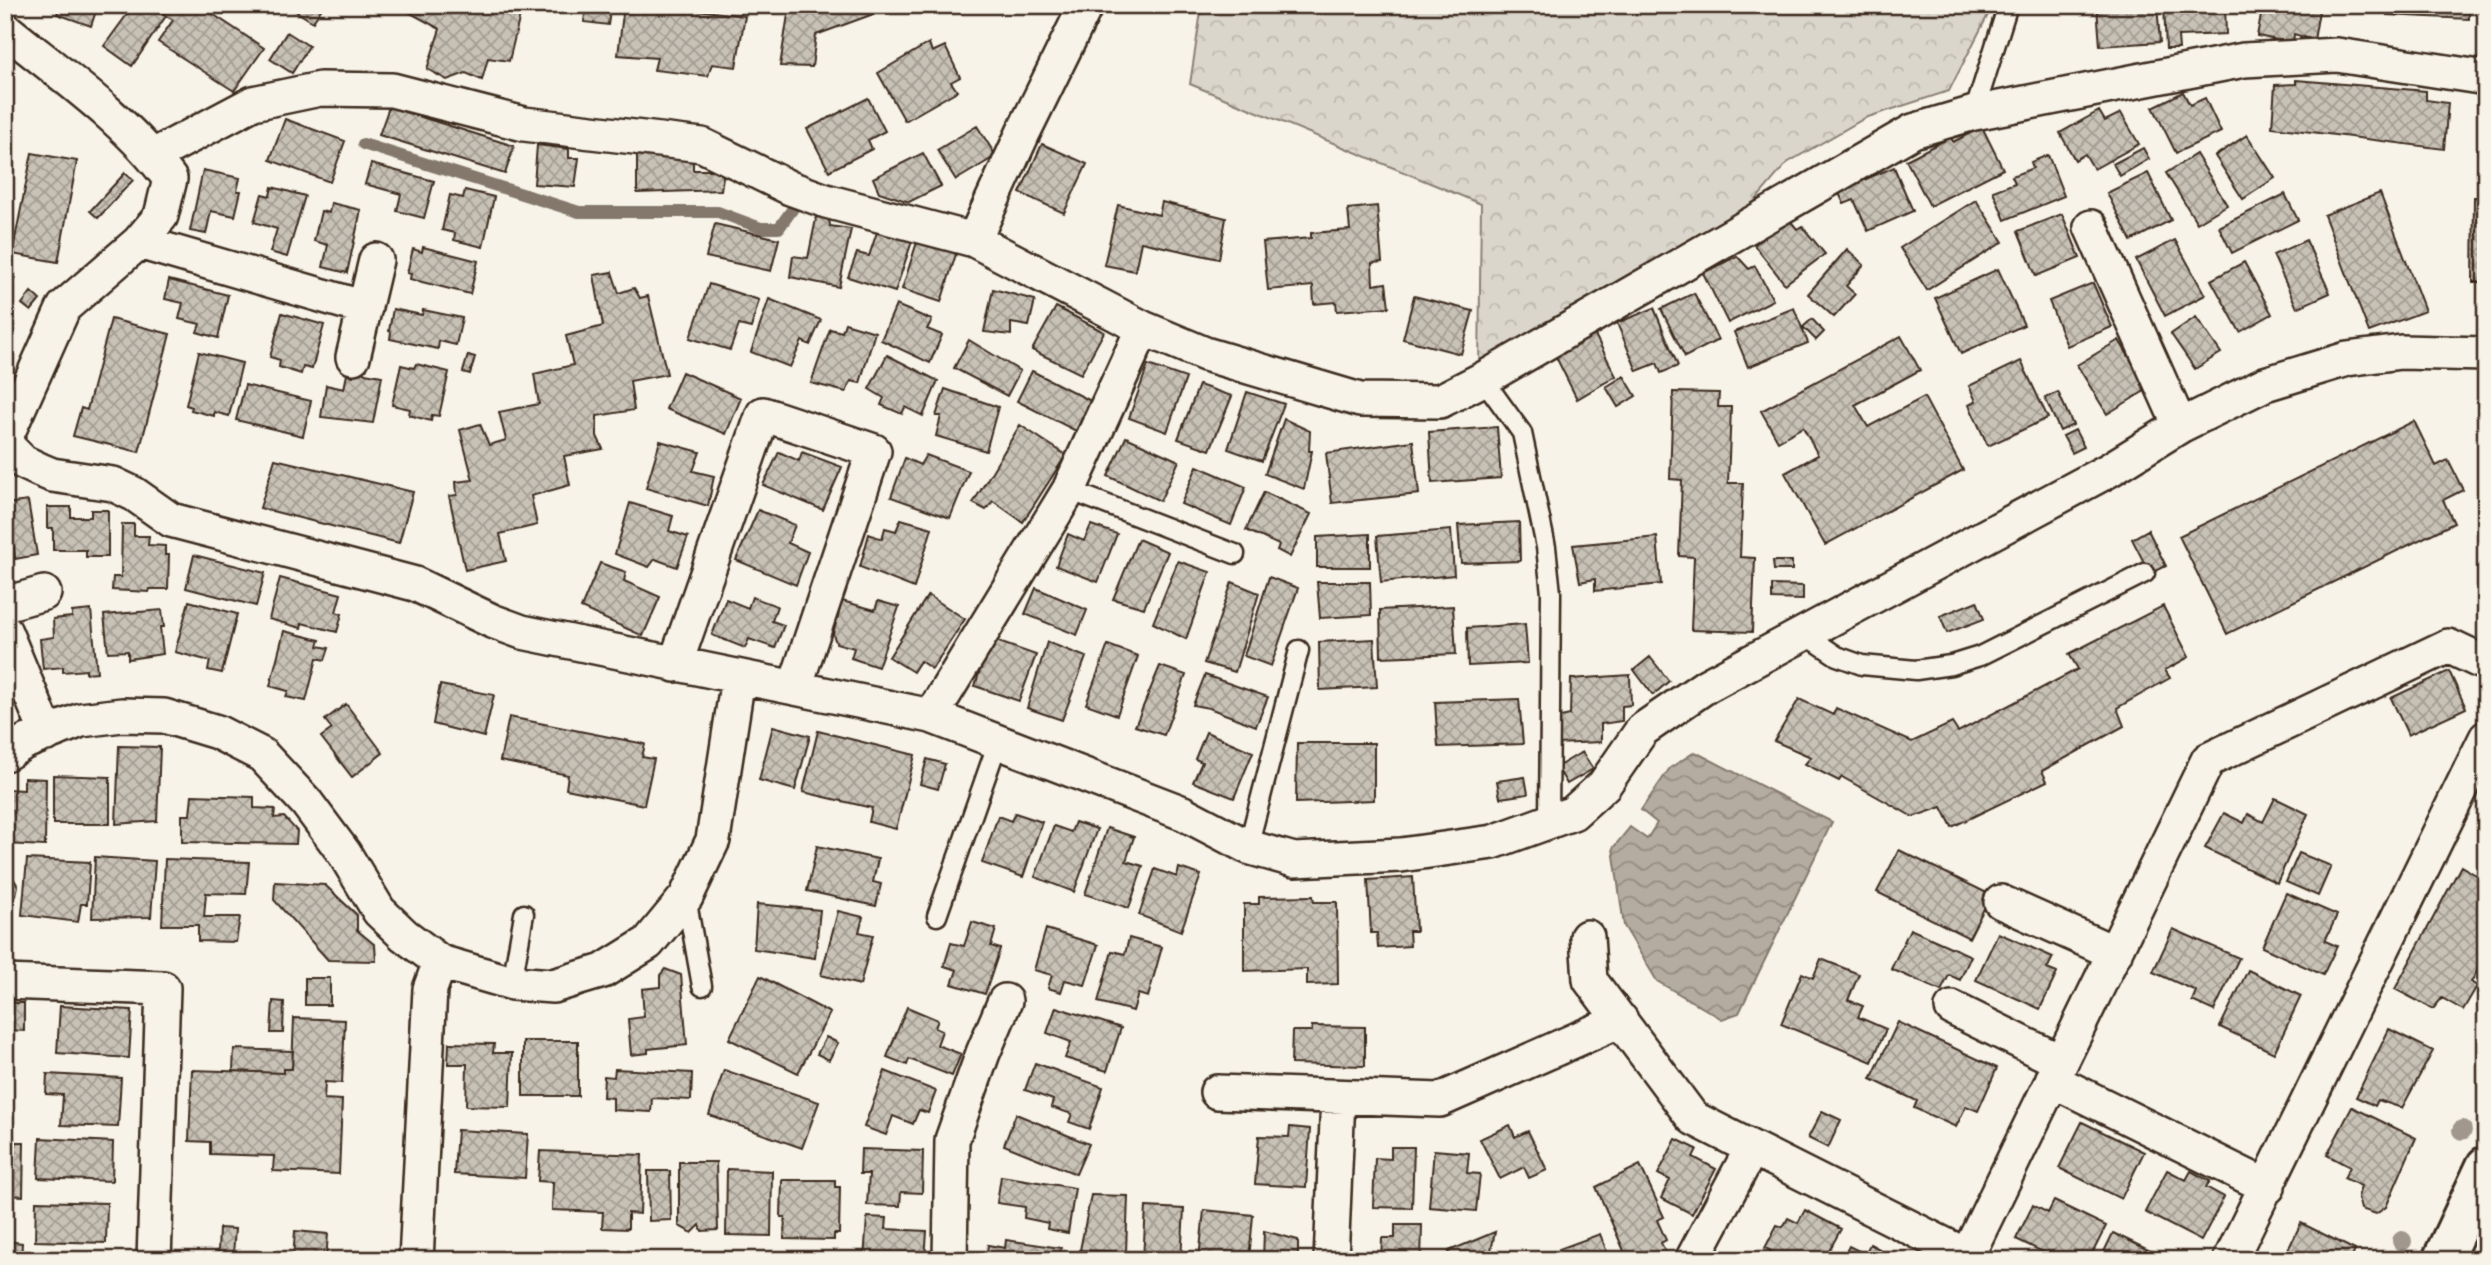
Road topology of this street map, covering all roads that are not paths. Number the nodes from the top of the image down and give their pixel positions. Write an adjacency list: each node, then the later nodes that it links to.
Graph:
1 (1086, 5): 8 (street)
2 (2008, 5): 5 (lane)
3 (5, 29): 6 (street)
4 (2486, 78): 5 (street)
5 (1974, 113): 15 (street)
6 (153, 156): 8 (street); 9 (street)
7 (2091, 227): 16 (street)
8 (974, 240): 12 (street)
9 (139, 242): 11 (street); 17 (street)
10 (376, 260): 11 (street)
11 (365, 308): 14 (street)
12 (1143, 328): 15 (street); 19 (street)
13 (2486, 355): 16 (street)
14 (353, 357)
15 (1483, 379): 36 (lane)
16 (2180, 426): 25 (street)
17 (5, 439)
18 (5, 444): 28 (street)
19 (1069, 490): 20 (lane); 31 (street)
20 (1235, 554)
21 (2145, 573): 25 (lane)
22 (44, 593): 23 (street)
23 (5, 604)
24 (5, 632): 32 (street)
25 (1803, 633): 36 (street)
26 (1299, 650): 37 (lane)
27 (2486, 664): 43 (street)
28 (676, 665): 29 (street); 30 (street)
29 (738, 678): 30 (street); 38 (street)
30 (796, 687): 31 (street)
31 (931, 716): 34 (street)
32 (47, 734): 35 (street); 44 (street)
33 (2486, 738): 56 (street)
34 (998, 742): 37 (street); 41 (lane)
35 (5, 754)
36 (1549, 822): 37 (street)
37 (1248, 847)
38 (686, 897): 46 (street); 47 (lane)
39 (2001, 902): 43 (street)
40 (524, 914): 46 (lane)
41 (937, 916)
42 (1587, 937): 50 (street)
43 (2115, 953): 51 (street)
44 (440, 962): 46 (street); 59 (street)
45 (5, 982): 58 (street)
46 (512, 983)
47 (702, 986)
48 (1005, 1001): 60 (street)
49 (1952, 1008): 51 (street)
50 (1621, 1020): 53 (street); 54 (street)
51 (2057, 1071): 56 (street); 57 (street)
52 (1217, 1092): 53 (street)
53 (1338, 1098): 61 (street)
54 (1752, 1148): 57 (street); 62 (street)
55 (2486, 1166): 64 (street)
56 (2268, 1187): 63 (street)
57 (1966, 1258)
58 (154, 1260)
59 (416, 1260)
60 (950, 1260)
61 (1331, 1260)
62 (1692, 1260)
63 (2230, 1260)
64 (2442, 1260)

